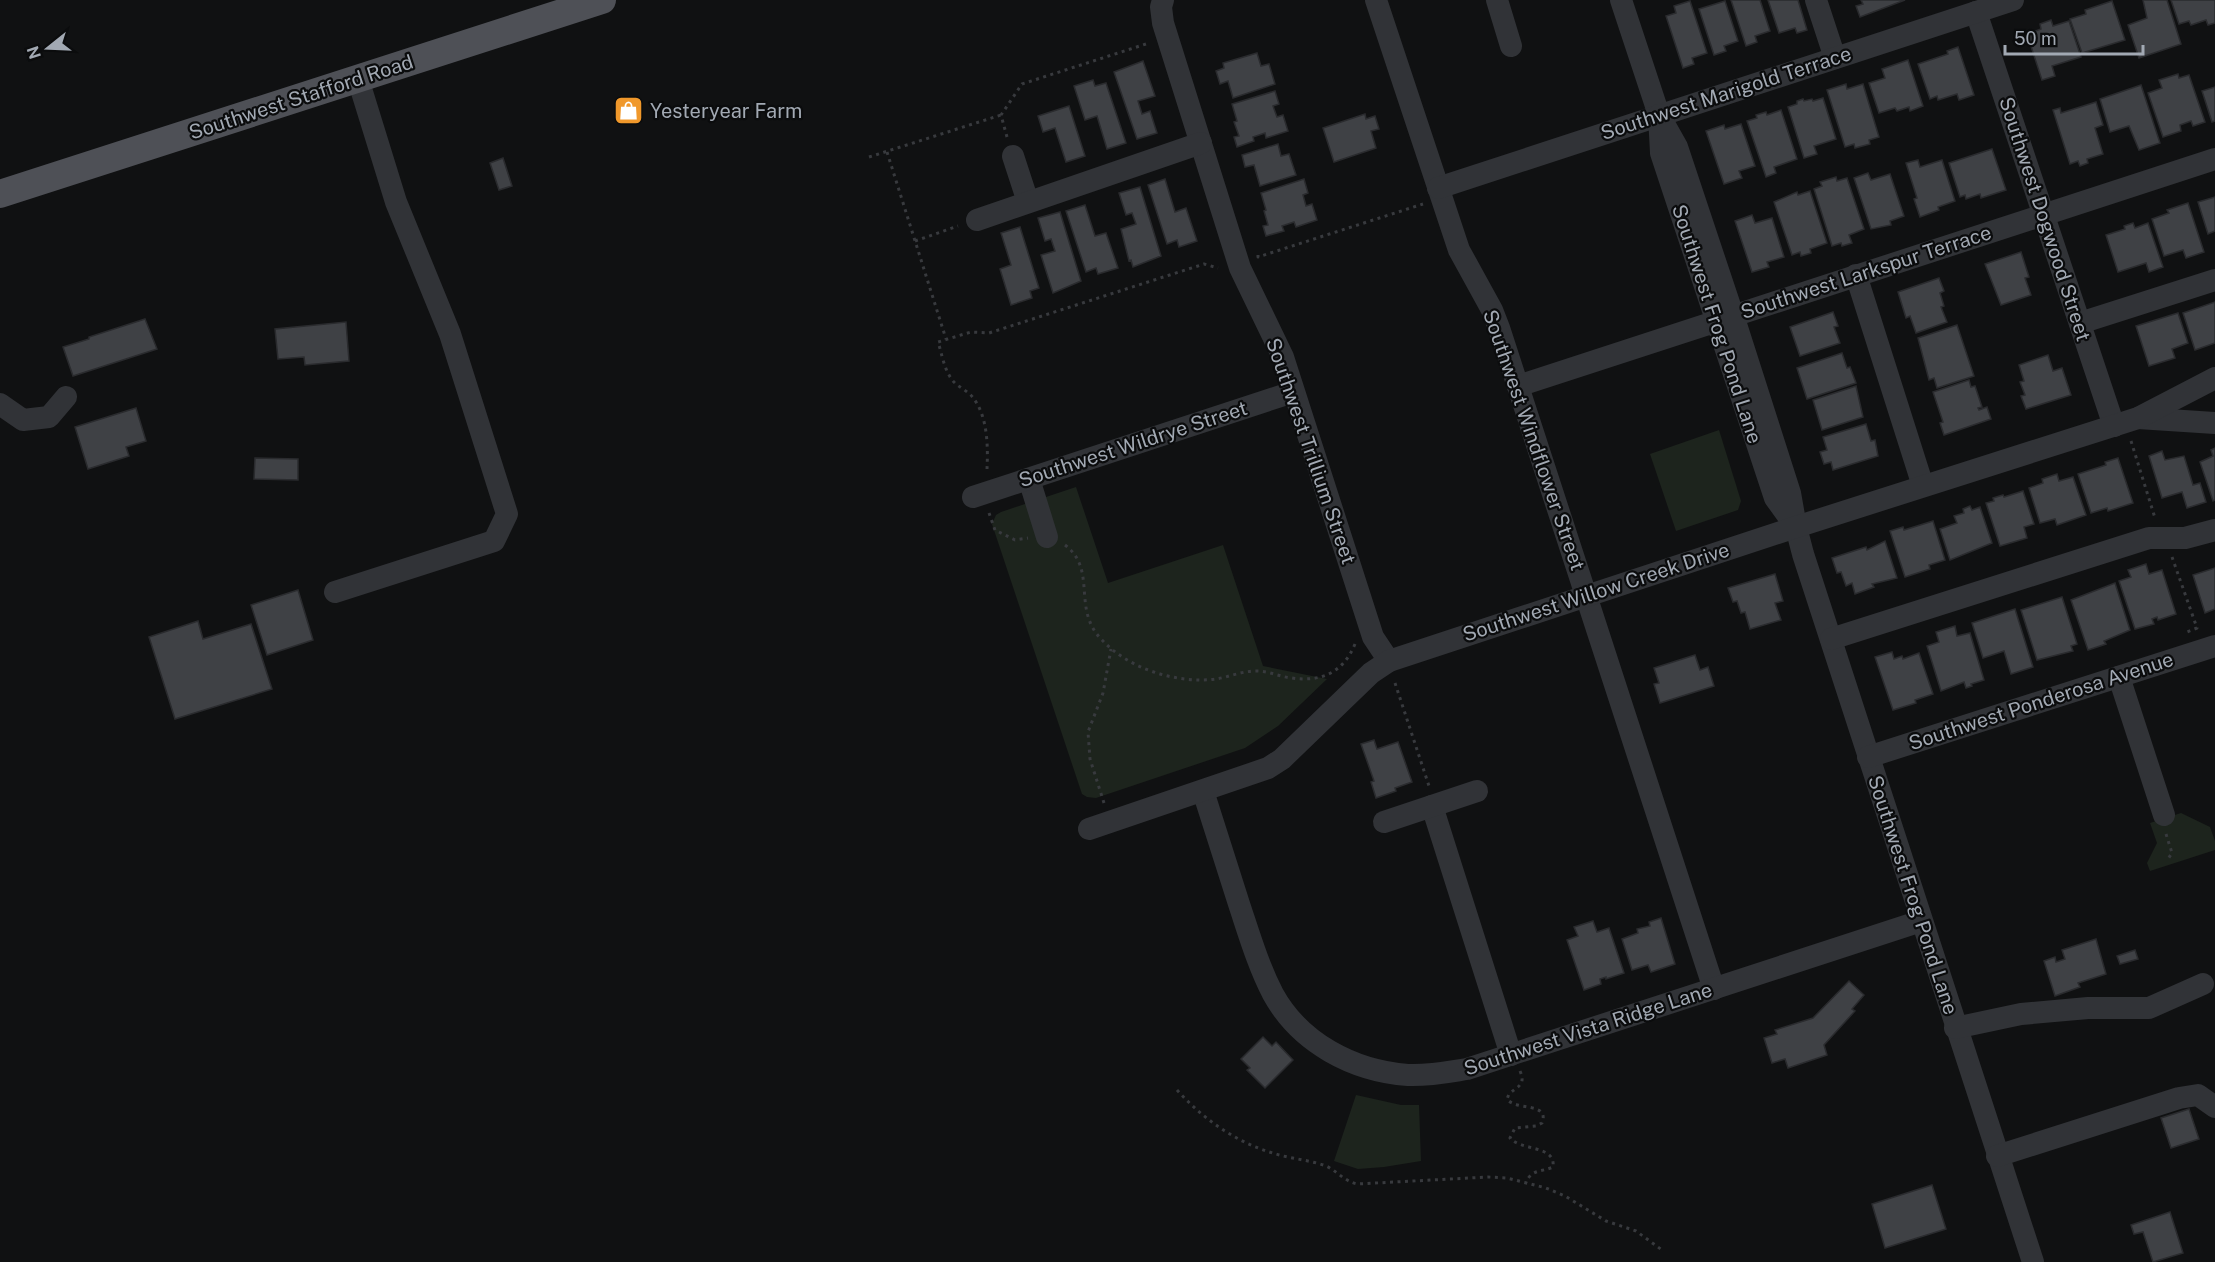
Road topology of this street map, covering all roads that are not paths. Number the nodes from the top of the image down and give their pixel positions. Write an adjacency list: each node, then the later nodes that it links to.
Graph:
1 (602, 0): 11 (main road, Southwest Stafford Road)
2 (1163, 0): 13 (street, Southwest Trillium Street)
3 (1376, 0): 16 (street, Southwest Windflower Street)
4 (1497, 0): 9 (street)
5 (1621, 0): 12 (street, Southwest Frog Pond Lane)
6 (1816, 0): 10 (street)
7 (2013, 0): 8 (street, Southwest Marigold Terrace)
8 (1976, 12): 10 (street, Southwest Marigold Terrace); 19 (street, Southwest Dogwood Street)
9 (1512, 46)
10 (1835, 58): 12 (street, Southwest Marigold Terrace)
11 (358, 79): 17 (main road, Southwest Stafford Road); 39 (street)
12 (1659, 115): 16 (street, Southwest Marigold Terrace); 23 (street, Southwest Frog Pond Lane)
13 (1201, 143): 18 (street); 27 (street, Southwest Trillium Street)
14 (1013, 156): 18 (street)
15 (2215, 159): 19 (street, Southwest Larkspur Terrace)
16 (1438, 188): 26 (street, Southwest Windflower Street)
17 (0, 194)
18 (1028, 202): 20 (street)
19 (2044, 214): 21 (street, Southwest Larkspur Terrace); 24 (street, Southwest Dogwood Street)
20 (977, 220)
21 (1856, 275): 23 (street, Southwest Larkspur Terrace); 34 (street)
22 (2215, 280): 24 (street)
23 (1725, 318): 26 (street, Southwest Larkspur Terrace); 36 (street, Southwest Frog Pond Lane)
24 (2080, 323): 32 (street, Southwest Dogwood Street)
25 (2215, 378): 30 (street, Southwest Willow Creek Drive)
26 (1518, 386): 40 (street, Southwest Windflower Street)
27 (1293, 392): 33 (street, Southwest Wildrye Street); 43 (street, Southwest Trillium Street)
28 (66, 397): 29 (street)
29 (0, 404)
30 (2138, 418): 31 (street, Southwest Willow Creek Drive); 32 (street, Southwest Willow Creek Drive)
31 (2215, 423)
32 (2114, 426): 34 (street, Southwest Willow Creek Drive)
33 (1029, 479): 35 (street, Southwest Wildrye Street); 38 (street)
34 (1923, 486): 36 (street, Southwest Willow Creek Drive)
35 (978, 496)
36 (1796, 527): 40 (street, Southwest Willow Creek Drive); 41 (street, Southwest Frog Pond Lane)
37 (2215, 530): 41 (street)
38 (1047, 537)
39 (335, 592)
40 (1586, 595): 43 (street, Southwest Willow Creek Drive); 54 (street, Southwest Windflower Street)
41 (1831, 639): 45 (street, Southwest Frog Pond Lane)
42 (2215, 646): 44 (street, Southwest Ponderosa Avenue)
43 (1389, 661): 46 (street, Southwest Willow Creek Drive)
44 (2119, 676): 45 (street, Southwest Ponderosa Avenue); 49 (street)
45 (1868, 757): 52 (street, Southwest Frog Pond Lane)
46 (1203, 791): 51 (street, Southwest Willow Creek Drive); 56 (street, Southwest Vista Ridge Lane)
47 (1477, 791): 48 (street)
48 (1433, 805): 50 (street); 56 (street)
49 (2164, 821)
50 (1384, 822)
51 (1099, 825)
52 (1921, 921): 54 (street, Southwest Vista Ridge Lane); 55 (street, Southwest Frog Pond Lane)
53 (2203, 984): 55 (street)
54 (1714, 989): 56 (street, Southwest Vista Ridge Lane)
55 (1955, 1028): 58 (street, Southwest Frog Pond Lane)
56 (1519, 1060)
57 (2215, 1107): 58 (street)
58 (1997, 1155): 59 (street, Southwest Frog Pond Lane)
59 (2033, 1262)

